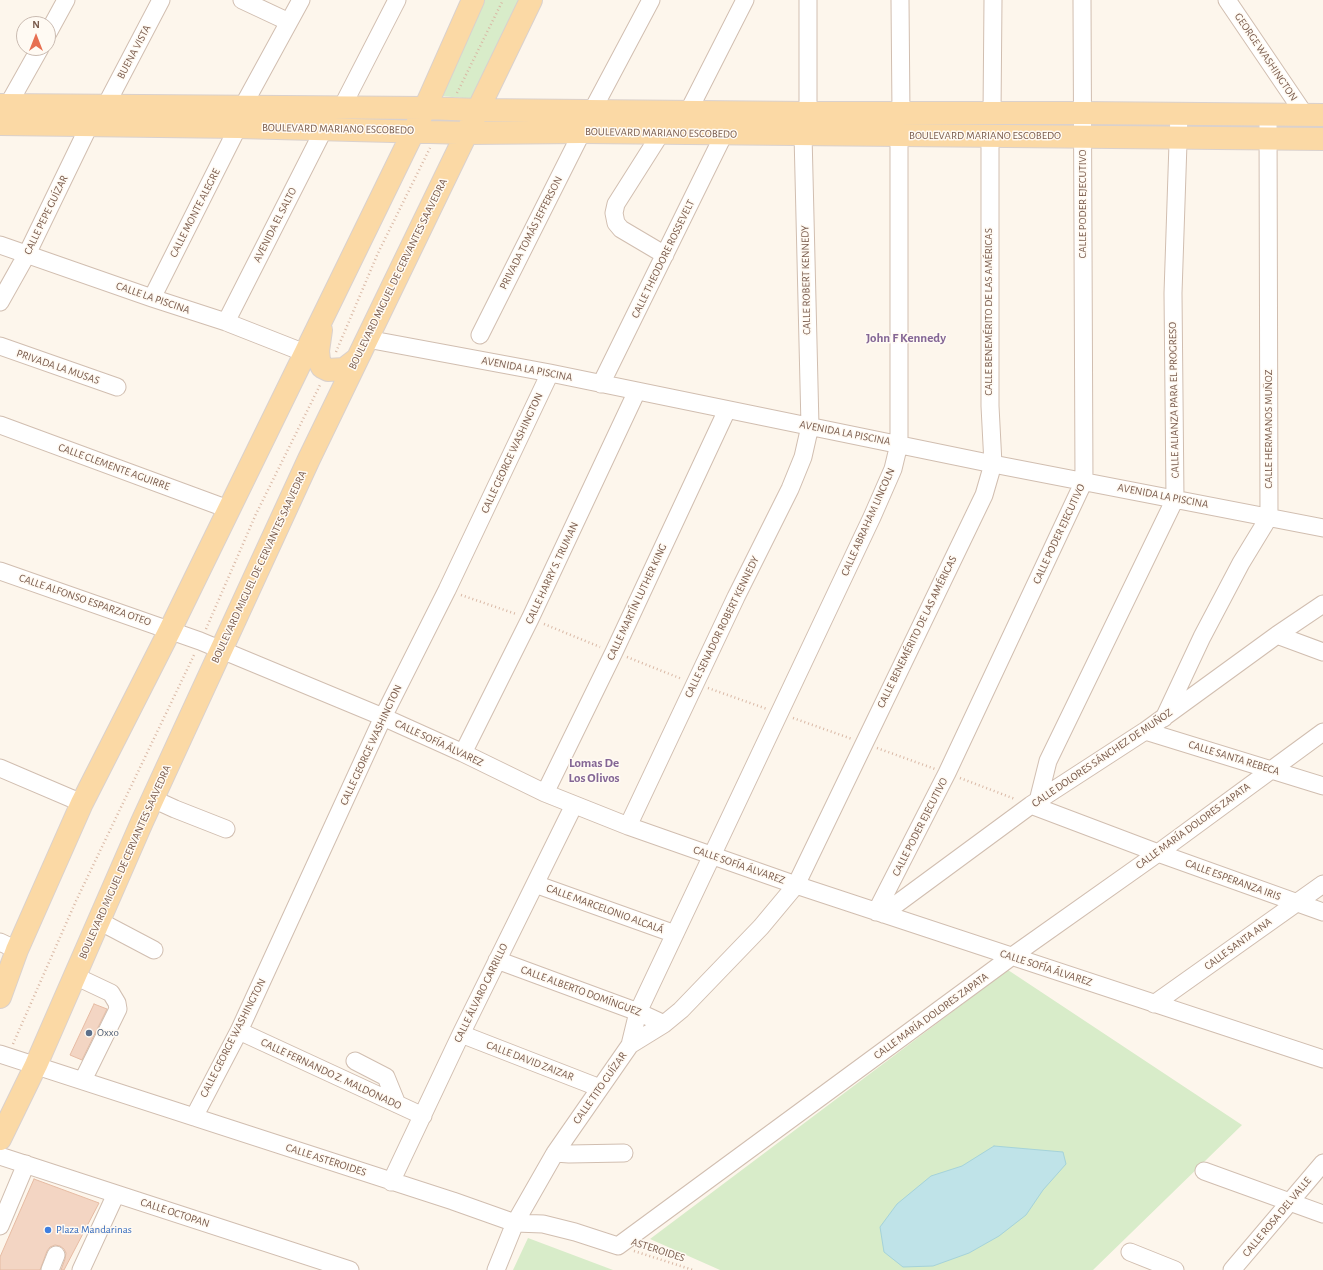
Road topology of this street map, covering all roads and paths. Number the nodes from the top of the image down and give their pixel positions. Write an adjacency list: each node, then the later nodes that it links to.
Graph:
1 (66, 0): 16 (street)
2 (162, 0): 19 (street, BUENA VISTA)
3 (242, 0): 17 (street)
4 (301, 0): 17 (street, CALLE MONTE ALEGRE)
5 (398, 0): 20 (street)
6 (473, 0): 21 (main road)
7 (503, 0): 22 (path)
8 (531, 0): 23 (main road, BOULEVARD MIGUEL DE CERVANTES SAAVEDRA)
9 (651, 0): 24 (street)
10 (745, 0): 26 (street)
11 (808, 0): 27 (street)
12 (900, 0): 28 (street)
13 (993, 0): 29 (street)
14 (1082, 0): 30 (street, CALLE PODER EJECUTIVO)
15 (1226, 0): 33 (street, GEORGE WASHINGTON)
16 (56, 19)
17 (289, 22): 34 (street, CALLE MONTE ALEGRE)
18 (35, 56): 25 (street)
19 (106, 105): 25 (main road, BOULEVARD MARIANO ESCOBEDO); 34 (main road, BOULEVARD MARIANO ESCOBEDO)
20 (342, 107): 21 (main road, BOULEVARD MARIANO ESCOBEDO); 34 (main road, BOULEVARD MARIANO ESCOBEDO)
21 (425, 108): 22 (main road, BOULEVARD MARIANO ESCOBEDO); 37 (main road)
22 (450, 109): 23 (main road, BOULEVARD MARIANO ESCOBEDO)
23 (478, 110): 24 (main road, BOULEVARD MARIANO ESCOBEDO); 40 (main road, BOULEVARD MIGUEL DE CERVANTES SAAVEDRA)
24 (592, 111): 26 (main road, BOULEVARD MARIANO ESCOBEDO)
25 (3, 112): 35 (main road, BOULEVARD MARIANO ESCOBEDO)
26 (688, 112): 27 (main road, BOULEVARD MARIANO ESCOBEDO)
27 (808, 113): 28 (main road, BOULEVARD MARIANO ESCOBEDO)
28 (901, 113): 29 (main road, BOULEVARD MARIANO ESCOBEDO)
29 (992, 113): 30 (main road, BOULEVARD MARIANO ESCOBEDO)
30 (1082, 113): 31 (main road, BOULEVARD MARIANO ESCOBEDO); 46 (street, CALLE PODER EJECUTIVO)
31 (1179, 113): 32 (main road, BOULEVARD MARIANO ESCOBEDO); 47 (street, CALLE ALIANZA PARA EL PROGRESO)
32 (1268, 114): 33 (main road, BOULEVARD MARIANO ESCOBEDO); 48 (street, CALLE HERMANOS MUÑOZ)
33 (1314, 115)
34 (240, 117): 35 (main road, BOULEVARD MARIANO ESCOBEDO); 36 (main road, BOULEVARD MARIANO ESCOBEDO); 53 (street, CALLE MONTE ALEGRE)
35 (89, 126): 51 (street, CALLE PEPE GUÍZAR)
36 (324, 129): 37 (main road, BOULEVARD MARIANO ESCOBEDO); 56 (street, AVENIDA EL SALTO)
37 (413, 130): 38 (main road, BOULEVARD MARIANO ESCOBEDO); 55 (main road)
38 (438, 132): 40 (main road, BOULEVARD MARIANO ESCOBEDO); 62 (path)
39 (582, 132): 40 (main road, BOULEVARD MARIANO ESCOBEDO); 41 (main road, BOULEVARD MARIANO ESCOBEDO); 57 (street, PRIVADA TOMÁS JEFFERSON)
40 (468, 133): 58 (main road, BOULEVARD MIGUEL DE CERVANTES SAAVEDRA)
41 (661, 133): 42 (main road, BOULEVARD MARIANO ESCOBEDO); 52 (street)
42 (724, 134): 43 (main road, BOULEVARD MARIANO ESCOBEDO); 52 (street, CALLE THEODORE ROSSEVELT)
43 (803, 134): 44 (main road, BOULEVARD MARIANO ESCOBEDO); 69 (street, CALLE ROBERT KENNEDY)
44 (899, 135): 45 (main road, BOULEVARD MARIANO ESCOBEDO); 70 (street, CALLE ABRAHAM LINCOLN)
45 (990, 136): 46 (main road, BOULEVARD MARIANO ESCOBEDO); 71 (street, CALLE BENEMÉRITO DE LAS AMÉRICAS)
46 (1082, 136): 47 (main road, BOULEVARD MARIANO ESCOBEDO); 72 (street, CALLE PODER EJECUTIVO)
47 (1178, 137): 48 (main road, BOULEVARD MARIANO ESCOBEDO); 73 (street, CALLE ALIANZA PARA EL PROGRESO)
48 (1268, 138): 49 (main road, BOULEVARD MARIANO ESCOBEDO); 75 (street, CALLE HERMANOS MUÑOZ)
49 (1323, 139)
50 (0, 245): 51 (street, CALLE LA PISCINA)
51 (28, 254): 53 (street, CALLE LA PISCINA); 54 (street, CALLE PEPE GUÍZAR)
52 (665, 255): 64 (street, CALLE THEODORE ROSSEVELT)
53 (152, 298): 56 (street, CALLE LA PISCINA)
54 (0, 302)
55 (324, 313): 60 (main road); 62 (main road)
56 (226, 322): 60 (street, CALLE LA PISCINA)
57 (480, 334)
58 (367, 339): 61 (main road, BOULEVARD MIGUEL DE CERVANTES SAAVEDRA); 63 (street, AVENIDA LA PISCINA)
59 (0, 346): 65 (street, PRIVADA LA MUSAS)
60 (305, 352): 74 (main road)
61 (357, 359): 62 (main road); 82 (main road, BOULEVARD MIGUEL DE CERVANTES SAAVEDRA)
62 (328, 370): 81 (path)
63 (550, 373): 64 (street, AVENIDA LA PISCINA); 84 (street, CALLE GEORGE WASHINGTON)
64 (601, 384): 66 (street, AVENIDA LA PISCINA)
65 (117, 387)
66 (636, 391): 67 (street, AVENIDA LA PISCINA); 88 (street, CALLE HARRY S. TRUMAN)
67 (727, 410): 69 (street, AVENIDA LA PISCINA); 93 (street, CALLE MARTÍN LUTHER KING)
68 (0, 425): 74 (street, CALLE CLEMENTE AGUIRRE)
69 (810, 426): 70 (street, AVENIDA LA PISCINA); 98 (street, CALLE SENADOR ROBERT KENNEDY)
70 (899, 444): 71 (street, AVENIDA LA PISCINA); 101 (street, CALLE ABRAHAM LINCOLN)
71 (993, 464): 72 (street, AVENIDA LA PISCINA); 104 (street, CALLE BENEMÉRITO DE LAS AMÉRICAS)
72 (1084, 481): 73 (street, AVENIDA LA PISCINA); 91 (street, CALLE PODER EJECUTIVO)
73 (1175, 499): 75 (street, AVENIDA LA PISCINA); 96 (street, CALLE ALIANZA PARA EL PROGRESO)
74 (228, 510): 79 (main road)
75 (1269, 517): 76 (street, AVENIDA LA PISCINA); 85 (street)
76 (1323, 528)
77 (0, 570): 79 (street, CALLE ALFONSO ESPARZA OTEO)
78 (1323, 604): 80 (street, CALLE DOLORES SÁNCHEZ DE MUÑOZ)
79 (170, 630): 81 (street, CALLE SOFÍA ÁLVAREZ); 95 (main road)
80 (1277, 635): 83 (street); 85 (street, CALLE DOLORES SÁNCHEZ DE MUÑOZ)
81 (200, 641): 82 (street, CALLE SOFÍA ÁLVAREZ); 122 (path)
82 (220, 650): 84 (street, CALLE SOFÍA ÁLVAREZ); 94 (main road, BOULEVARD MIGUEL DE CERVANTES SAAVEDRA)
83 (1323, 652)
84 (383, 717): 88 (street, CALLE SOFÍA ÁLVAREZ); 119 (street, CALLE GEORGE WASHINGTON)
85 (1164, 718): 86 (street, CALLE DOLORES SÁNCHEZ DE MUÑOZ)
86 (1145, 731): 90 (street, CALLE SANTA REBECA); 96 (street, CALLE DOLORES SÁNCHEZ DE MUÑOZ)
87 (1323, 732): 90 (street, CALLE MARÍA DOLORES ZAPATA)
88 (463, 753): 93 (street, CALLE SOFÍA ÁLVAREZ)
89 (0, 768): 95 (street)
90 (1271, 770): 92 (street, CALLE SANTA REBECA); 100 (street, CALLE MARÍA DOLORES ZAPATA)
91 (948, 773): 96 (path); 107 (street, CALLE PODER EJECUTIVO)
92 (1323, 786)
93 (545, 793): 97 (street, CALLE SOFÍA ÁLVAREZ)
94 (153, 799): 99 (street); 108 (main road, BOULEVARD MIGUEL DE CERVANTES SAAVEDRA)
95 (82, 803): 110 (main road)
96 (1034, 803): 100 (street, CALLE ESPERANZA IRIS); 107 (street, CALLE DOLORES SÁNCHEZ DE MUÑOZ)
97 (574, 805): 98 (street, CALLE SOFÍA ÁLVAREZ); 102 (street, CALLE ÁLVARO CARRILLO)
98 (628, 826): 101 (street, CALLE SOFÍA ÁLVAREZ)
99 (226, 829)
100 (1158, 853): 105 (street, CALLE ESPERANZA IRIS); 112 (street, CALLE MARÍA DOLORES ZAPATA)
101 (711, 856): 104 (street, CALLE SOFÍA ÁLVAREZ); 109 (street, CALLE TITO GUÍZAR)
102 (535, 884): 109 (street, CALLE MARCELONIO ALCALÁ); 113 (street, CALLE ÁLVARO CARRILLO)
103 (1323, 884): 105 (street, CALLE SANTA ANA)
104 (796, 885): 107 (street, CALLE SOFÍA ÁLVAREZ); 118 (street, CALLE BENEMÉRITO DE LAS AMÉRICAS)
105 (1296, 902): 106 (street, CALLE ESPERANZA IRIS); 116 (street, CALLE SANTA ANA)
106 (1323, 912)
107 (879, 913): 112 (street, CALLE SOFÍA ÁLVAREZ)
108 (99, 920): 111 (street); 114 (main road, BOULEVARD MIGUEL DE CERVANTES SAAVEDRA)
109 (675, 934): 117 (street, CALLE TITO GUÍZAR)
110 (8, 946): 115 (main road)
111 (154, 950)
112 (1011, 957): 116 (street, CALLE SOFÍA ÁLVAREZ); 144 (street, CALLE MARÍA DOLORES ZAPATA)
113 (497, 960): 117 (street, CALLE ALBERTO DOMÍNGUEZ); 120 (street, CALLE ÁLVARO CARRILLO)
114 (75, 976): 125 (main road, BOULEVARD MIGUEL DE CERVANTES SAAVEDRA); 126 (street)
115 (0, 997)
116 (1154, 1004): 123 (street, CALLE SOFÍA ÁLVAREZ)
117 (638, 1012): 118 (street, CALLE ALBERTO DOMÍNGUEZ); 121 (street, CALLE TITO GUÍZAR)
118 (664, 1024): 121 (street, CALLE BENEMÉRITO DE LAS AMÉRICAS)
119 (239, 1031): 128 (street, CALLE FERNANDO Z. MALDONADO); 130 (street, CALLE GEORGE WASHINGTON)
120 (461, 1034): 127 (street, CALLE DAVID ZAIZAR); 129 (street, CALLE ÁLVARO CARRILLO)
121 (630, 1045): 127 (street, CALLE TITO GUÍZAR)
122 (4, 1055): 125 (street, CALLE ASTEROIDES)
123 (1323, 1059)
124 (355, 1061): 128 (street)
125 (36, 1065): 126 (street, CALLE ASTEROIDES); 131 (main road, BOULEVARD MIGUEL DE CERVANTES SAAVEDRA)
126 (83, 1080): 130 (street, CALLE ASTEROIDES)
127 (600, 1088): 132 (street, CALLE TITO GUÍZAR)
128 (397, 1104): 129 (street, CALLE FERNANDO Z. MALDONADO)
129 (423, 1116): 138 (street, CALLE ÁLVARO CARRILLO)
130 (194, 1117): 138 (street, CALLE ASTEROIDES)
131 (0, 1139)
132 (555, 1153): 133 (street); 142 (street, CALLE TITO GUÍZAR)
133 (624, 1153)
134 (0, 1156): 136 (street, CALLE OCTOPAN)
135 (1323, 1163): 140 (street, CALLE ROSA DEL VALLE)
136 (26, 1164): 139 (street, CALLE OCTOPAN); 143 (street)
137 (1204, 1172): 140 (street)
138 (391, 1182): 142 (street, CALLE ASTEROIDES)
139 (116, 1194): 146 (street); 147 (street, CALLE OCTOPAN)
140 (1289, 1202): 141 (street); 151 (street, CALLE ROSA DEL VALLE)
141 (1323, 1214)
142 (515, 1223): 144 (street, CALLE ASTEROIDES); 148 (street, CALLE TITO GUÍZAR)
143 (0, 1226)
144 (618, 1246): 149 (path, ASTEROIDES)
145 (1130, 1252): 150 (street)
146 (81, 1270)
147 (350, 1270)
148 (496, 1270)
149 (693, 1270)
150 (1175, 1270)
151 (1232, 1270)

